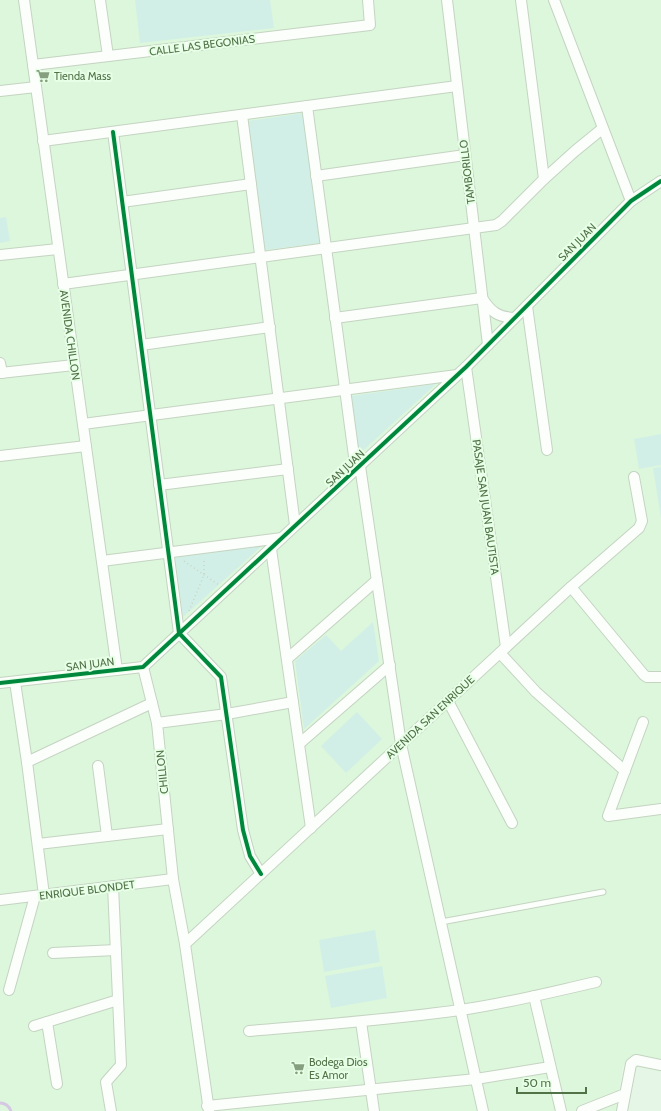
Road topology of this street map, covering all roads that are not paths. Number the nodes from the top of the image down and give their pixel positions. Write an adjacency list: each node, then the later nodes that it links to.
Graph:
1 (24, 0): 8 (street, AVENIDA CHILLON)
2 (100, 0): 7 (street)
3 (368, 0): 7 (street, CALLE LAS BEGONIAS)
4 (447, 0): 9 (street, TAMBORILLO)
5 (521, 0): 19 (street)
6 (554, 0): 14 (street)
7 (108, 56): 8 (street, CALLE LAS BEGONIAS)
8 (33, 65): 10 (street, AVENIDA CHILLON)
9 (457, 86): 12 (street); 17 (street, TAMBORILLO)
10 (36, 87): 11 (street); 16 (street, AVENIDA CHILLON)
11 (0, 91)
12 (307, 106): 13 (street); 18 (street)
13 (242, 115): 15 (street); 21 (street)
14 (602, 129): 19 (street); 22 (street)
15 (112, 132): 16 (street); 23 (street)
16 (43, 141): 26 (street, AVENIDA CHILLON)
17 (465, 155): 18 (street); 24 (street, TAMBORILLO)
18 (316, 176): 25 (street)
19 (544, 179): 24 (street)
20 (661, 181): 22 (street, SAN JUAN)
21 (251, 184): 23 (street); 28 (street)
22 (631, 201): 32 (street, SAN JUAN)
23 (122, 202): 29 (street)
24 (474, 229): 25 (street); 31 (street, TAMBORILLO)
25 (326, 248): 28 (street); 33 (street)
26 (58, 249): 27 (street); 30 (street, AVENIDA CHILLON)
27 (0, 255)
28 (260, 257): 29 (street); 35 (street)
29 (132, 274): 30 (street); 36 (street)
30 (63, 284): 39 (street, AVENIDA CHILLON)
31 (482, 298): 33 (street); 34 (street); 37 (street, TAMBORILLO)
32 (527, 306): 34 (street, SAN JUAN); 48 (street)
33 (335, 318): 43 (street)
34 (514, 318): 37 (street, SAN JUAN)
35 (270, 327): 36 (street); 44 (street)
36 (141, 345): 45 (street)
37 (488, 345): 40 (street, SAN JUAN)
38 (0, 363): 41 (street)
39 (74, 365): 41 (street); 46 (street, AVENIDA CHILLON)
40 (466, 367): 42 (street, SAN JUAN); 62 (street, PASAJE SAN JUAN BAUTISTA)
41 (1, 373)
42 (458, 375): 43 (street); 50 (street, SAN JUAN)
43 (345, 390): 44 (street); 50 (street)
44 (279, 398): 45 (street); 51 (street)
45 (150, 416): 46 (street); 53 (street)
46 (83, 424): 47 (street, AVENIDA CHILLON)
47 (86, 446): 49 (street); 58 (street, AVENIDA CHILLON)
48 (547, 450)
49 (0, 456)
50 (358, 468): 54 (street, SAN JUAN); 59 (street)
51 (288, 469): 53 (street); 54 (street)
52 (634, 477): 60 (street, AVENIDA SAN ENRIQUE)
53 (160, 485): 57 (street)
54 (295, 526): 55 (street, SAN JUAN)
55 (282, 538): 56 (street, SAN JUAN); 57 (street)
56 (271, 549): 61 (street, SAN JUAN); 63 (street)
57 (168, 552): 58 (street); 61 (street)
58 (102, 561): 66 (street, AVENIDA CHILLON)
59 (377, 580): 63 (street); 64 (street)
60 (571, 587): 62 (street, AVENIDA SAN ENRIQUE); 67 (street)
61 (179, 633): 65 (street, SAN JUAN); 73 (street)
62 (503, 650): 70 (street, AVENIDA SAN ENRIQUE); 80 (street)
63 (286, 659): 71 (street)
64 (390, 664): 76 (street); 77 (street)
65 (143, 667): 66 (street, SAN JUAN); 72 (street, CHILLON)
66 (117, 670): 68 (street, SAN JUAN)
67 (661, 677)
68 (15, 682): 69 (street, SAN JUAN); 78 (street)
69 (0, 683)
70 (448, 701): 77 (street, AVENIDA SAN ENRIQUE); 82 (street)
71 (293, 702): 73 (street); 76 (street)
72 (152, 703): 75 (street, CHILLON); 78 (street)
73 (227, 714): 75 (street); 87 (street)
74 (643, 722): 80 (street)
75 (157, 723): 84 (street, CHILLON)
76 (299, 744): 83 (street)
77 (401, 744): 83 (street, AVENIDA SAN ENRIQUE); 93 (street)
78 (27, 762): 86 (street)
79 (98, 766): 85 (street)
80 (625, 771): 81 (street)
81 (661, 809)
82 (512, 823)
83 (311, 828): 87 (street, AVENIDA SAN ENRIQUE)
84 (168, 829): 85 (street); 88 (street, CHILLON)
85 (106, 836): 86 (street)
86 (38, 844): 91 (street)
87 (261, 874): 94 (street, AVENIDA SAN ENRIQUE)
88 (173, 879): 89 (street, ENRIQUE BLONDET); 94 (street, CHILLON)
89 (113, 886): 91 (street, ENRIQUE BLONDET); 95 (street)
90 (602, 892): 93 (lane)
91 (39, 895): 92 (street, ENRIQUE BLONDET); 98 (street)
92 (0, 900)
93 (441, 922): 101 (street)
94 (185, 944): 112 (street, CHILLON)
95 (116, 950): 96 (street); 100 (street)
96 (53, 953)
97 (596, 982): 99 (street)
98 (9, 990)
99 (534, 996): 101 (street); 107 (street)
100 (118, 1000): 102 (street); 113 (street)
101 (461, 1010): 103 (street); 108 (street)
102 (47, 1022): 104 (street); 109 (street)
103 (361, 1022): 105 (street); 110 (street)
104 (34, 1026)
105 (248, 1031)
106 (661, 1065): 111 (street)
107 (550, 1067): 108 (street); 116 (street)
108 (476, 1078): 110 (street); 115 (street)
109 (57, 1084)
110 (371, 1089): 112 (street); 114 (street)
111 (625, 1094): 117 (street); 118 (street)
112 (208, 1109)
113 (111, 1111)
114 (374, 1111)
115 (483, 1111)
116 (560, 1111)
117 (582, 1111)
118 (622, 1111)

